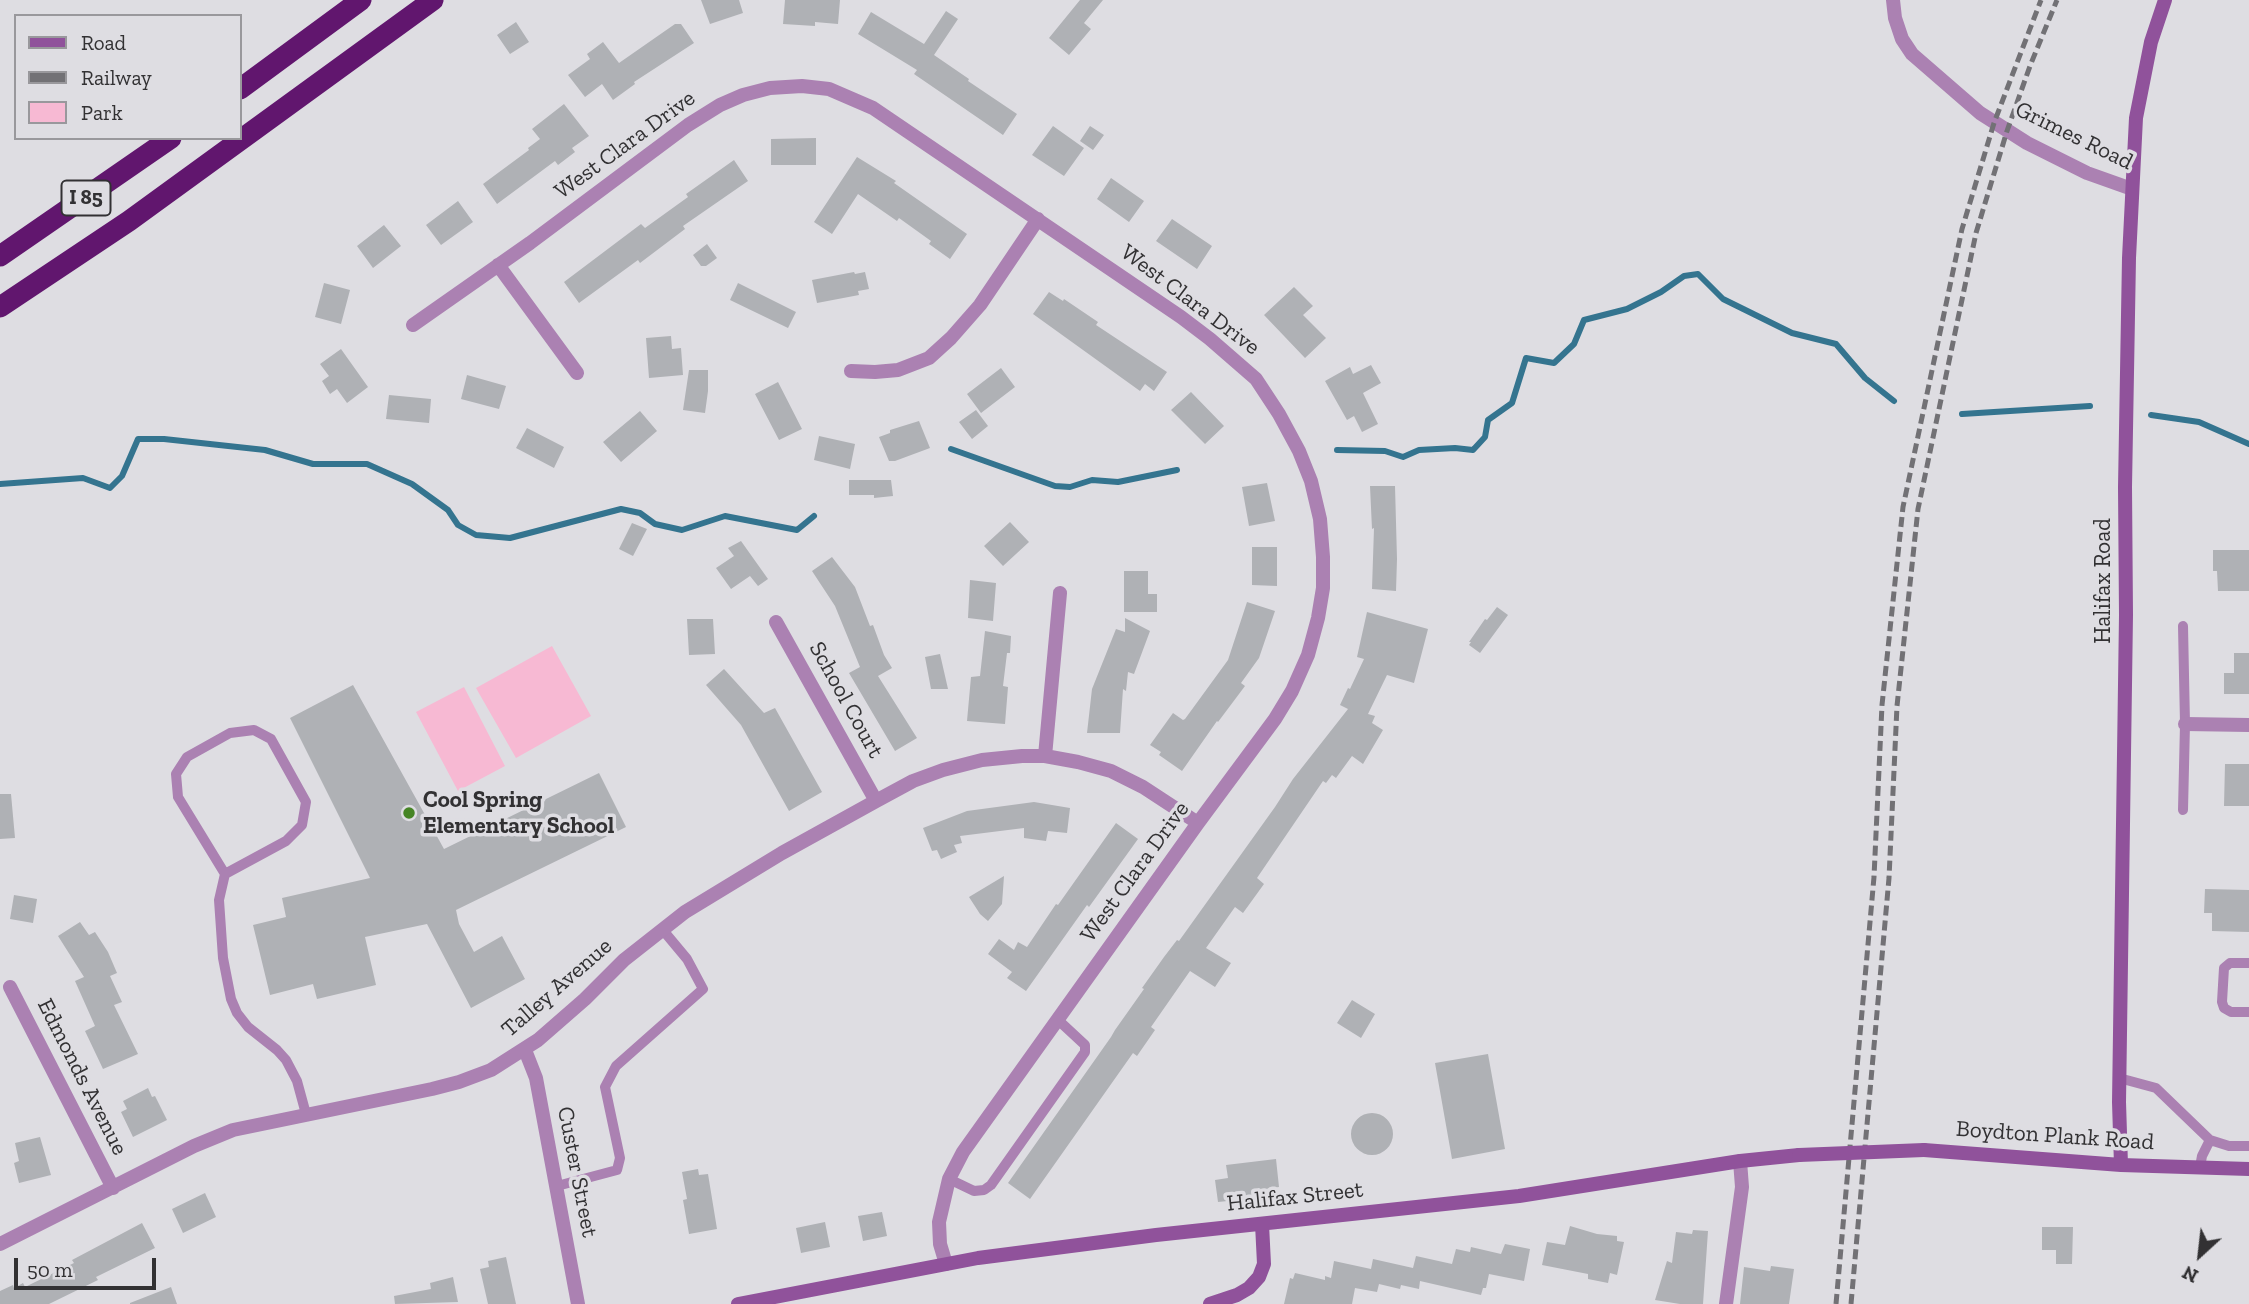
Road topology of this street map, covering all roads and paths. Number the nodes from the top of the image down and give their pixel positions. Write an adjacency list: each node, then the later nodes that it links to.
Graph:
1 (361, 0): 5 (highway)
2 (433, 0): 6 (highway, I 85)
3 (1892, 0): 9 (street, Grimes Road)
4 (2165, 0): 9 (main road, Halifax Road)
5 (242, 88)
6 (242, 139)
7 (168, 140): 11 (highway, I 85)
8 (240, 140): 13 (highway, I 85)
9 (2132, 189): 33 (main road, Halifax Road)
10 (1038, 219): 12 (street, West Clara Drive); 15 (street); 25 (street, West Clara Drive)
11 (0, 256)
12 (498, 265): 14 (street, West Clara Drive); 16 (street)
13 (0, 307)
14 (413, 325)
15 (851, 371)
16 (577, 373)
17 (1060, 593): 22 (street)
18 (776, 622): 23 (street, School Court)
19 (2183, 626): 20 (lane)
20 (2185, 724): 21 (street); 24 (lane)
21 (2249, 724)
22 (1045, 756): 23 (street, Talley Avenue); 25 (street, Talley Avenue)
23 (876, 801): 27 (street, Talley Avenue)
24 (2183, 810)
25 (1198, 823): 31 (street, West Clara Drive)
26 (225, 874): 26 (lane); 34 (lane)
27 (662, 929): 32 (street, Talley Avenue); 43 (lane)
28 (2249, 963): 30 (lane)
29 (10, 987): 44 (street, Edmonds Avenue)
30 (2249, 1012)
31 (1057, 1019): 42 (street, West Clara Drive); 42 (lane)
32 (525, 1050): 34 (street, Talley Avenue); 43 (street, Custer Street)
33 (2119, 1078): 35 (lane); 39 (main road, Halifax Road)
34 (306, 1114): 44 (street, Talley Avenue)
35 (2210, 1140): 36 (lane); 40 (lane)
36 (2249, 1146)
37 (1859, 1153): 38 (main road, Halifax Street, bridge); 39 (main road, Boydton Plank Road, bridge)
38 (1740, 1161): 45 (main road, Halifax Street); 51 (street)
39 (2122, 1165): 40 (main road, Boydton Plank Road)
40 (2200, 1167): 41 (main road, Boydton Plank Road)
41 (2249, 1169)
42 (949, 1179): 47 (street, West Clara Drive)
43 (557, 1186): 48 (street, Custer Street)
44 (113, 1188): 46 (street, Talley Avenue)
45 (1262, 1224): 47 (main road, Halifax Street); 50 (main road)
46 (0, 1244)
47 (946, 1264): 49 (main road, Halifax Street)
48 (578, 1304)
49 (738, 1304)
50 (1210, 1304)
51 (1726, 1304)

